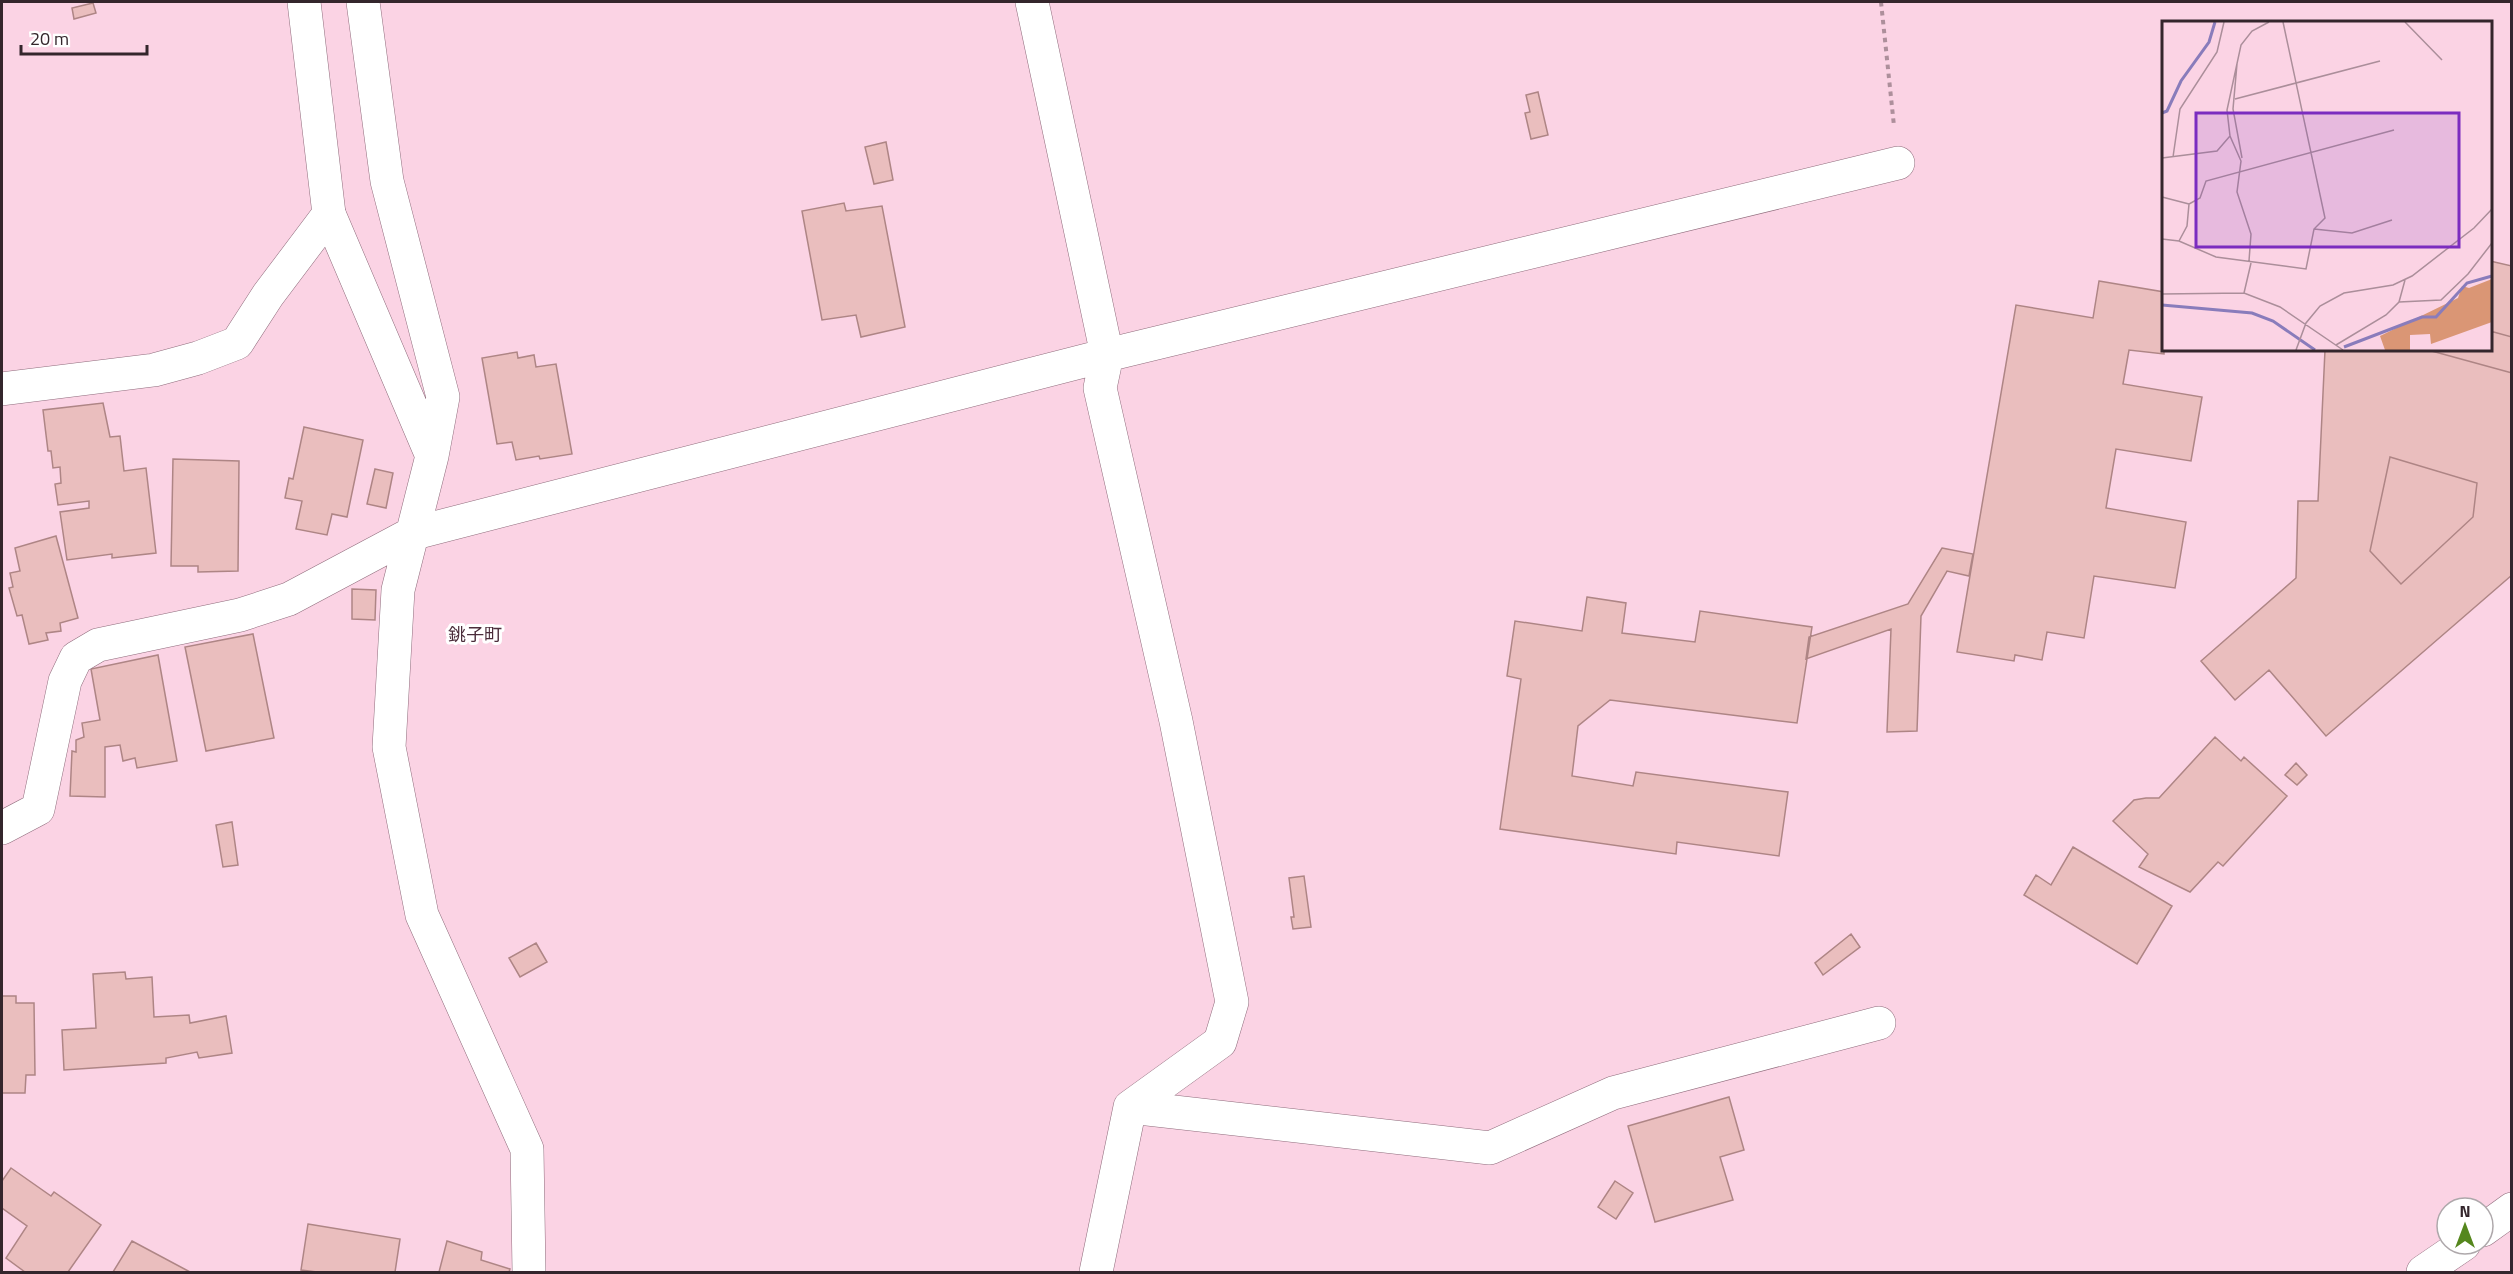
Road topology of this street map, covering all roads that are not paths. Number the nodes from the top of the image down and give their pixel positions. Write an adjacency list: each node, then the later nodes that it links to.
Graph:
1 (304, 2): 5 (street)
2 (363, 2): 8 (street)
3 (1032, 2): 6 (street)
4 (1898, 163): 6 (street)
5 (329, 214): 7 (street); 8 (street)
6 (1107, 356): 9 (street); 12 (street)
7 (2, 389)
8 (432, 456): 9 (street)
9 (411, 534): 10 (street); 16 (street)
10 (2, 828)
11 (1879, 1023): 12 (street)
12 (1130, 1107): 17 (street)
13 (2511, 1209): 14 (street)
14 (2495, 1221)
15 (2446, 1256): 18 (street)
16 (529, 1272)
17 (1096, 1272)
18 (2423, 1272)

